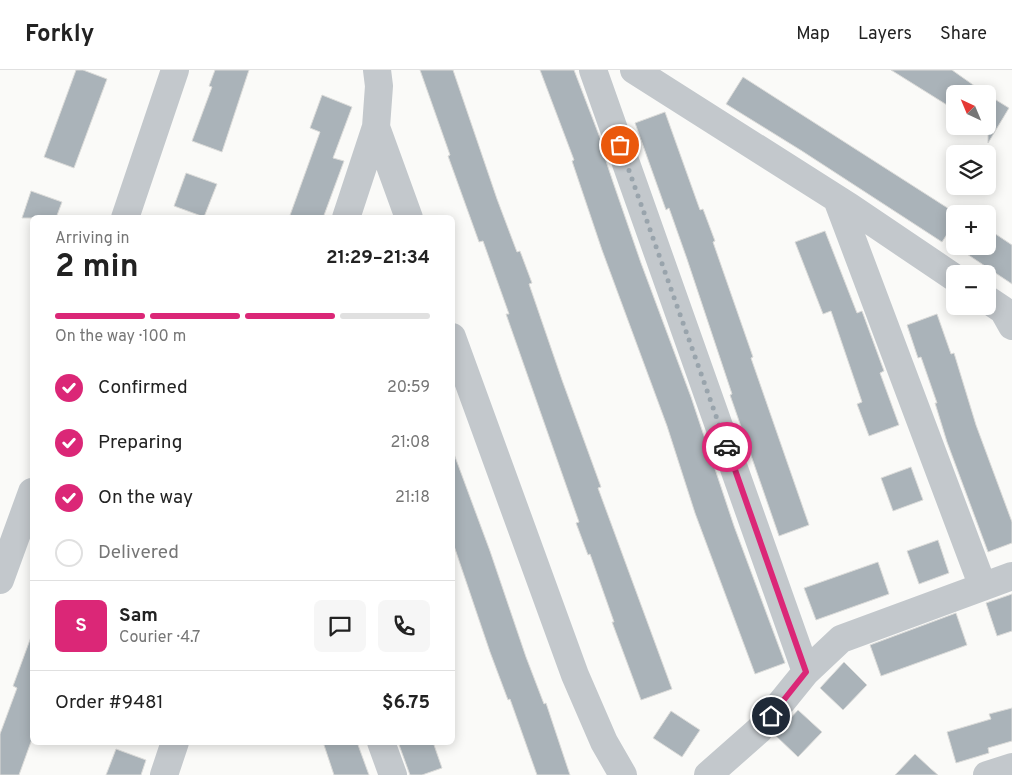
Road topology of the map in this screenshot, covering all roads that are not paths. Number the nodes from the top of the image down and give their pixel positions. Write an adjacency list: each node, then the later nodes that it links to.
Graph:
1 (175, 70): 7 (street)
2 (377, 70): 5 (street)
3 (593, 70): 18 (street)
4 (634, 70): 6 (street)
5 (376, 127): 8 (street); 9 (street)
6 (837, 199): 10 (street); 17 (street)
7 (126, 215)
8 (347, 215)
9 (408, 215)
10 (946, 272)
11 (996, 305): 12 (street)
12 (1012, 326)
13 (455, 344): 24 (street)
14 (30, 503): 16 (street)
15 (1012, 576): 17 (street)
16 (0, 580)
17 (983, 587): 18 (street)
18 (806, 672): 25 (street)
19 (174, 745): 22 (street)
20 (382, 745): 23 (street)
21 (1012, 767): 26 (street)
22 (164, 775)
23 (393, 775)
24 (623, 775)
25 (708, 775)
26 (987, 775)

